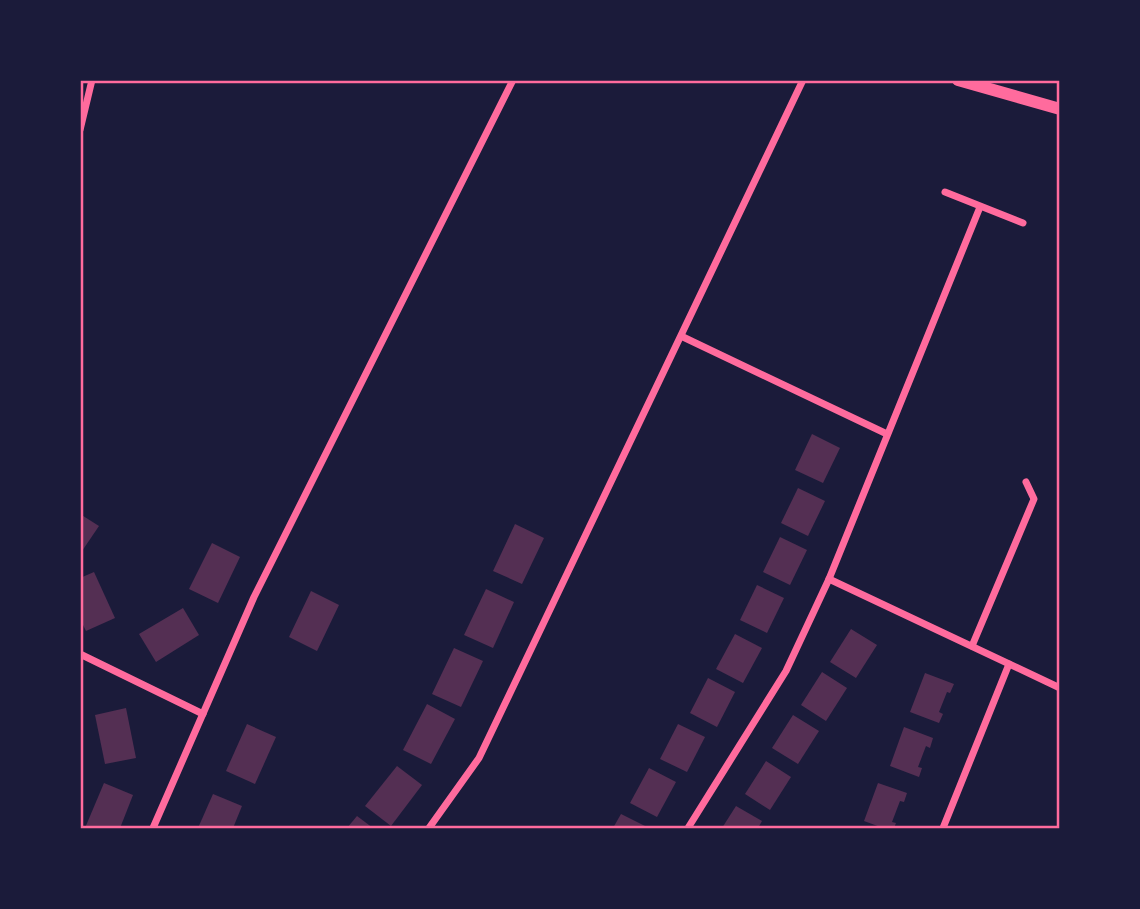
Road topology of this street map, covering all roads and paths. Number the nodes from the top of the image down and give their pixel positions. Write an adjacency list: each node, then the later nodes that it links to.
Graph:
1 (92, 80): 6 (street)
2 (513, 80): 18 (street)
3 (803, 80): 10 (street)
4 (958, 80): 5 (street)
5 (1059, 109)
6 (80, 131)
7 (944, 192): 8 (street)
8 (980, 206): 9 (street); 11 (street)
9 (1023, 223)
10 (683, 337): 11 (street); 20 (street)
11 (887, 434): 13 (street)
12 (1026, 482): 14 (street)
13 (829, 579): 14 (street); 21 (street)
14 (972, 646): 16 (street)
15 (80, 654): 18 (street)
16 (1009, 664): 17 (street); 22 (street)
17 (1059, 688)
18 (203, 714): 19 (street)
19 (153, 828)
20 (429, 828)
21 (688, 828)
22 (943, 828)

